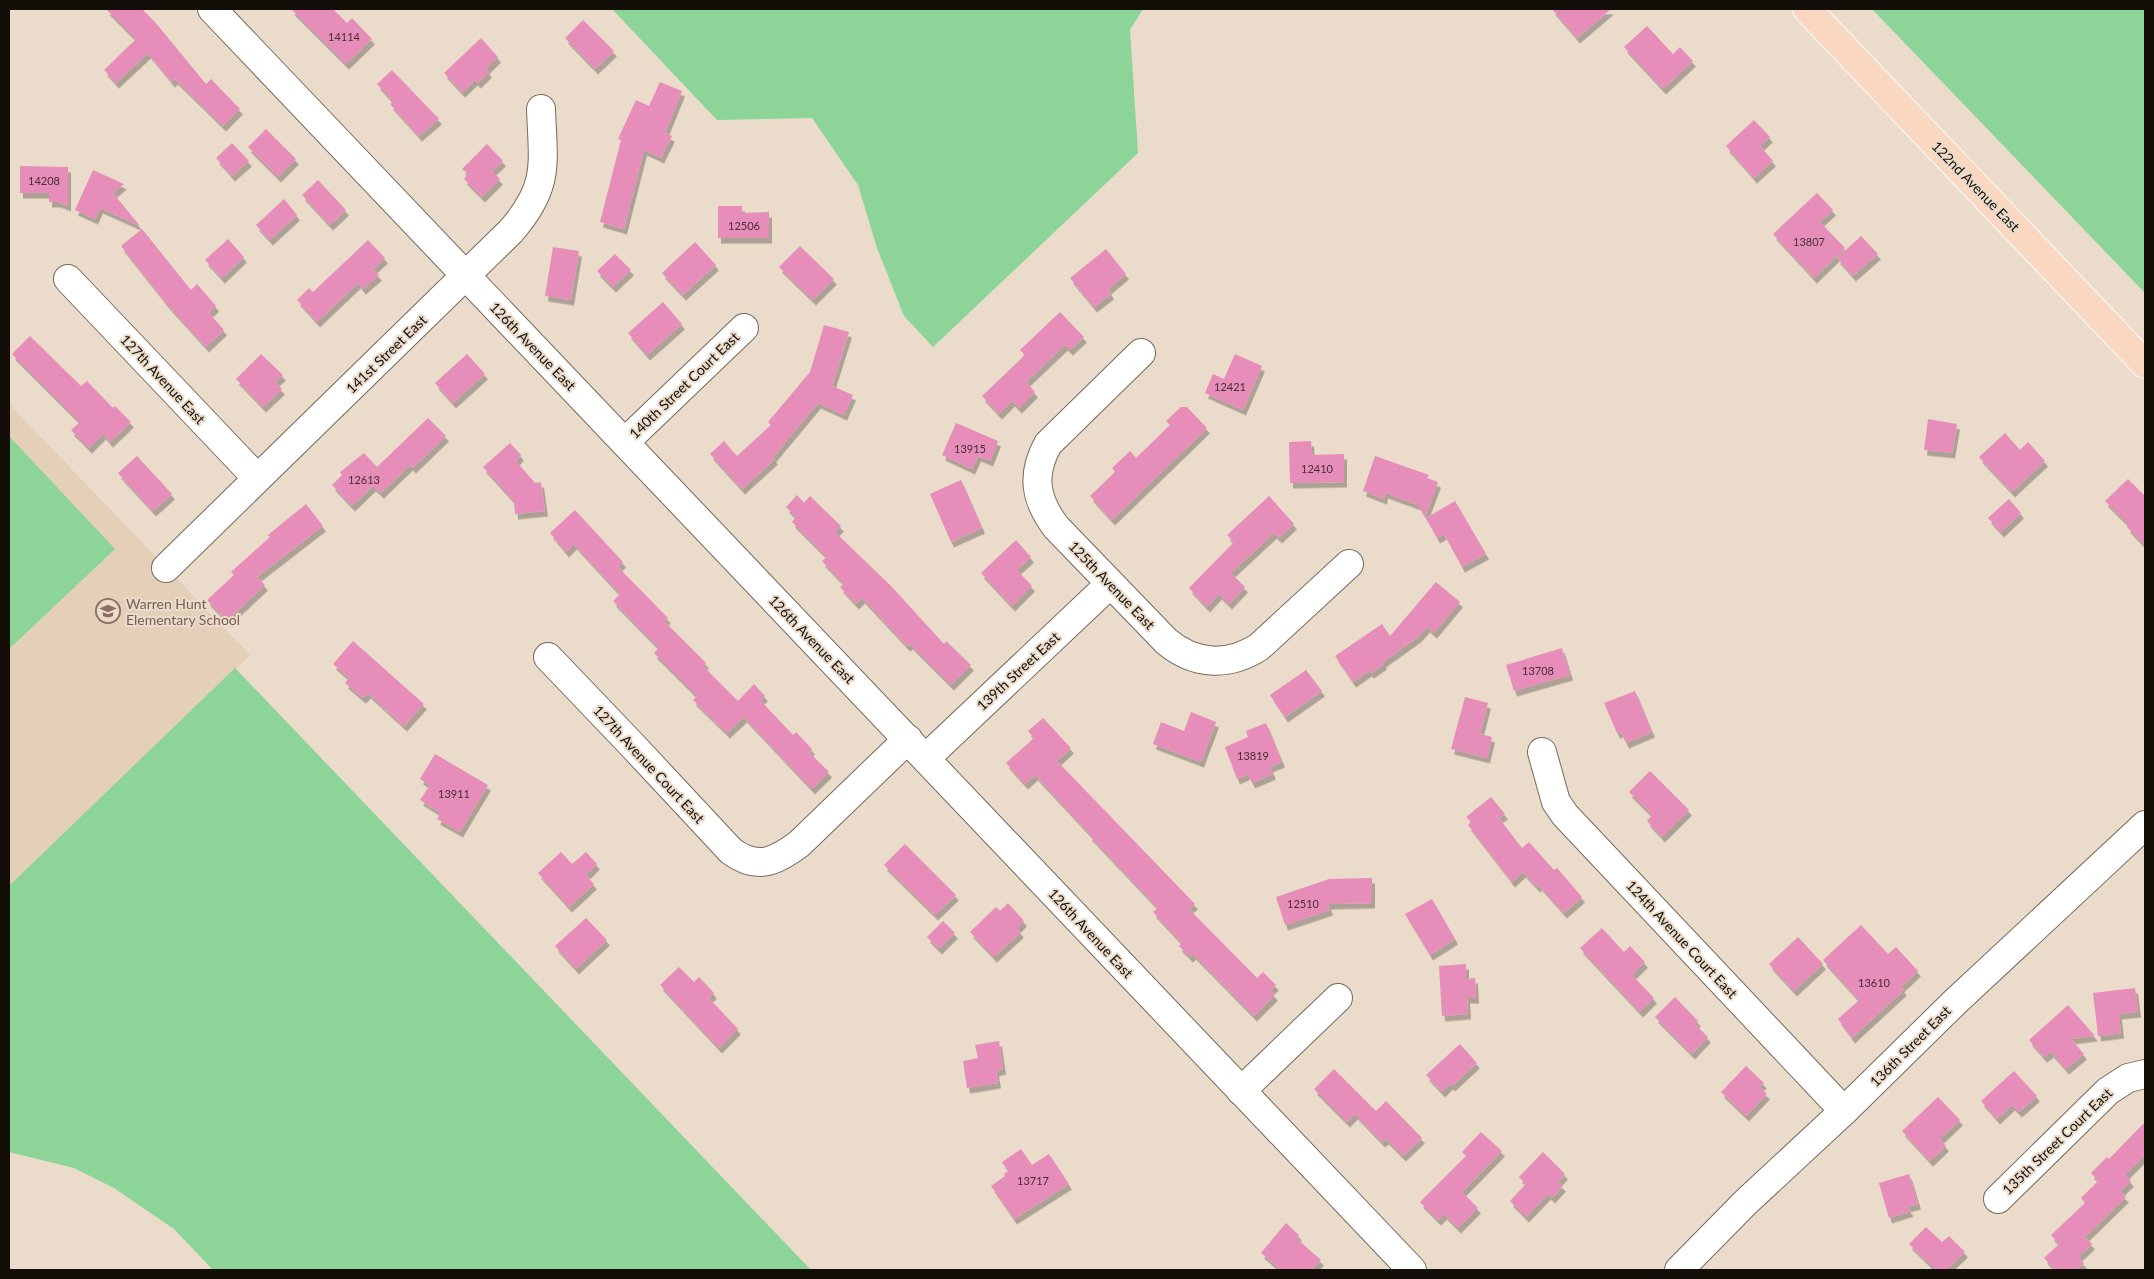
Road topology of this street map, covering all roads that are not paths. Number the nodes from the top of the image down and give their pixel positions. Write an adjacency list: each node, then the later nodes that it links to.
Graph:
1 (212, 9): 4 (street, 126th Avenue East)
2 (1806, 9): 8 (main road, 122nd Avenue East)
3 (541, 109): 4 (street, 141st Street East)
4 (466, 276): 9 (street, 126th Avenue East); 10 (street, 141st Street East)
5 (68, 279): 10 (street, 127th Avenue East)
6 (744, 328): 9 (street, 140th Street Court East)
7 (1141, 353): 13 (street, 125th Avenue East)
8 (2145, 364)
9 (625, 442): 15 (street, 126th Avenue East)
10 (258, 478): 12 (street, 141st Street East)
11 (1349, 564): 13 (street, 125th Avenue East)
12 (166, 568)
13 (1110, 584): 17 (street, 139th Street East)
14 (548, 657): 15 (street, 127th Avenue Court East)
15 (908, 739): 17 (street, 126th Avenue East)
16 (1542, 752): 22 (street, 124th Avenue Court East)
17 (926, 758): 21 (street, 126th Avenue East)
18 (2145, 825): 22 (street, 136th Street East)
19 (1338, 998): 21 (street)
20 (2145, 1074): 23 (street, 135th Street Court East)
21 (1241, 1091): 24 (street, 126th Avenue East)
22 (1844, 1112): 25 (street, 136th Street East)
23 (1998, 1199)
24 (1412, 1270)
25 (1679, 1270)

